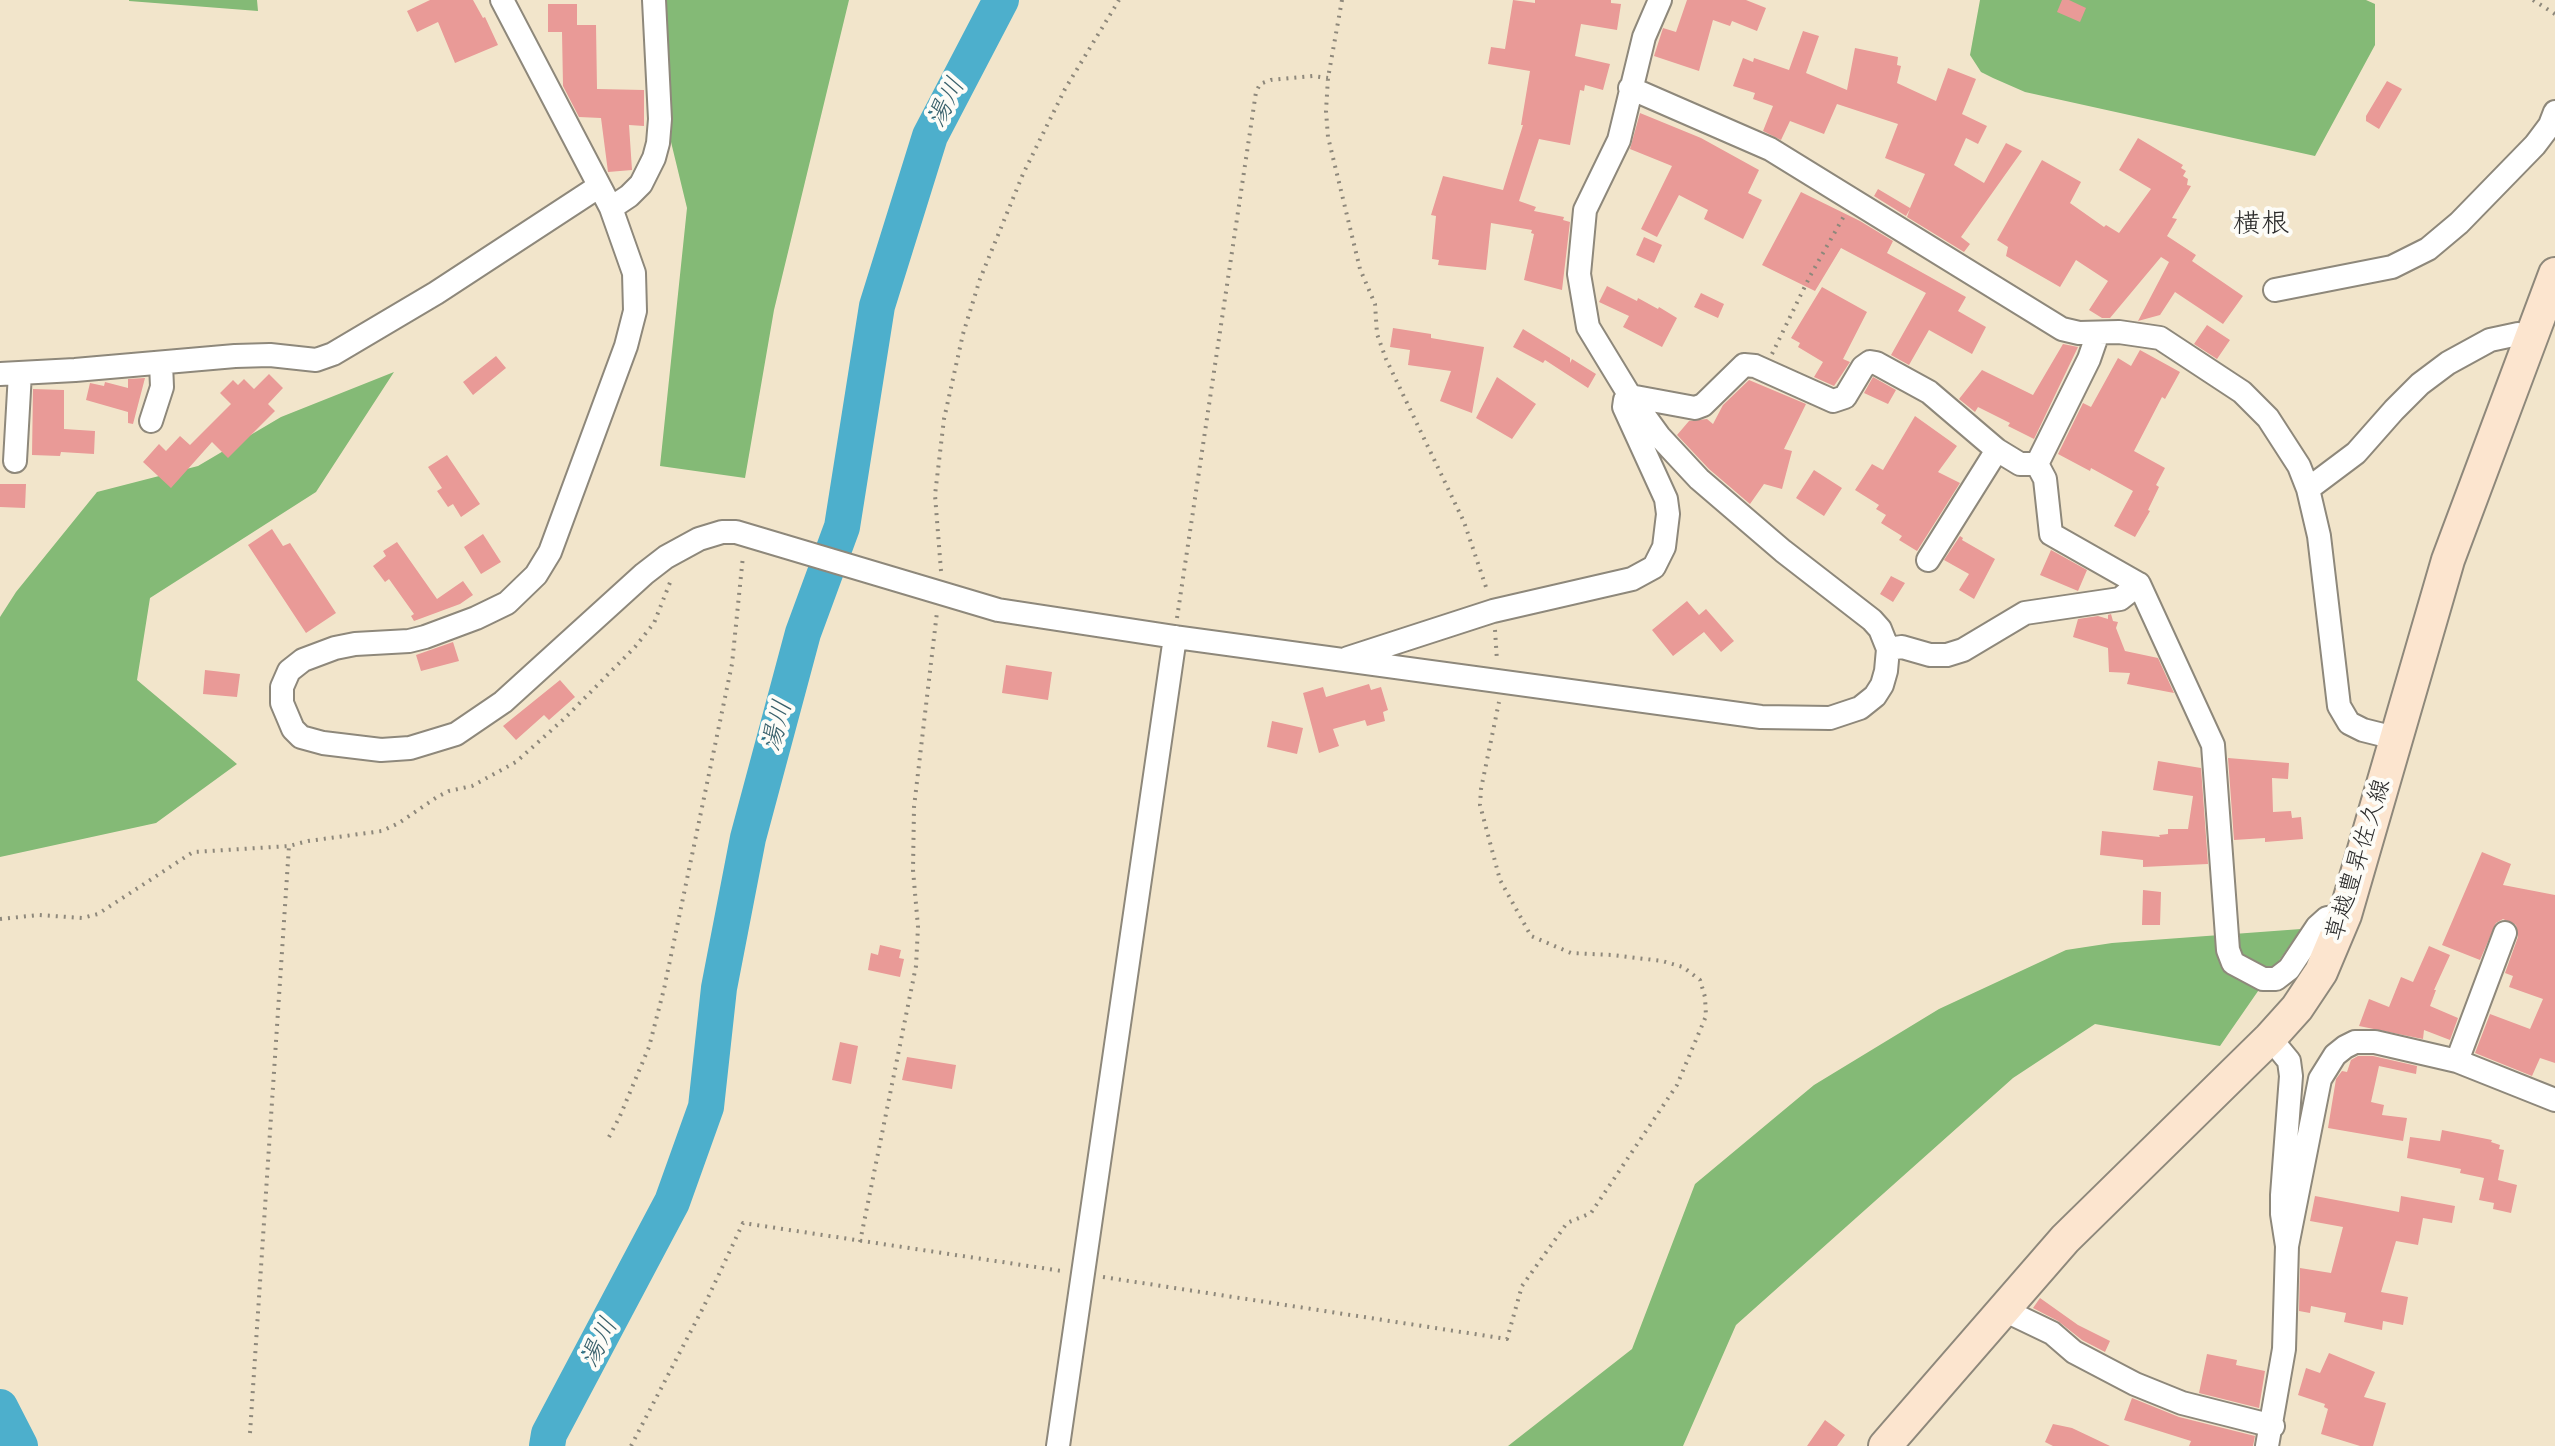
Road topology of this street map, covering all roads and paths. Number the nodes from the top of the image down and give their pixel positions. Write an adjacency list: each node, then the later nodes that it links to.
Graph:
1 (502, 0): 11 (street)
2 (654, 0): 13 (street)
3 (1119, 0): 31 (path)
4 (1342, 0): 8 (path)
5 (1660, 0): 9 (street)
6 (2533, 0): 7 (path)
7 (2555, 14)
8 (1328, 78): 32 (path); 33 (path)
9 (1630, 88): 12 (street); 21 (street)
10 (2555, 112): 15 (street)
11 (598, 187): 13 (street); 18 (street)
12 (1853, 200): 16 (street); 19 (path)
13 (611, 208): 28 (street)
14 (2555, 274): 17 (main road, 草越豊昇佐久線)
15 (2275, 290)
16 (2098, 333): 25 (street); 26 (street)
17 (2531, 336): 26 (street); 37 (main road, 草越豊昇佐久線)
18 (161, 363): 20 (street); 22 (street)
19 (1764, 370): 21 (street); 23 (street)
20 (10, 373): 24 (street)
21 (1630, 396): 32 (street); 34 (street)
22 (151, 421)
23 (1997, 450): 25 (street); 29 (street)
24 (15, 461)
25 (2037, 464): 30 (street)
26 (2308, 489): 37 (street)
27 (749, 535): 28 (street); 31 (street); 45 (path)
28 (666, 557): 38 (path)
29 (1928, 560)
30 (2139, 584): 34 (street); 39 (street)
31 (933, 591): 33 (street); 46 (path)
32 (1493, 611): 35 (street); 36 (path)
33 (1175, 637): 35 (street); 48 (street)
34 (1888, 649): 36 (street)
35 (1343, 660): 36 (street)
36 (1498, 681): 48 (path)
37 (2395, 738): 39 (main road, 草越豊昇佐久線)
38 (289, 846): 40 (path); 50 (path)
39 (2345, 915): 42 (main road, 草越豊昇佐久線)
40 (0, 919)
41 (2505, 933): 43 (street)
42 (2270, 1038): 47 (street); 49 (main road, 草越豊昇佐久線)
43 (2457, 1061): 44 (street); 47 (street)
44 (2555, 1100)
45 (609, 1137)
46 (860, 1242): 48 (path); 52 (path)
47 (2287, 1246): 51 (street)
48 (1084, 1274): 53 (street)
49 (2004, 1310): 51 (street); 54 (main road, 草越豊昇佐久線)
50 (250, 1433)
51 (2270, 1436)
52 (631, 1446)
53 (1058, 1446)
54 (1885, 1446)

